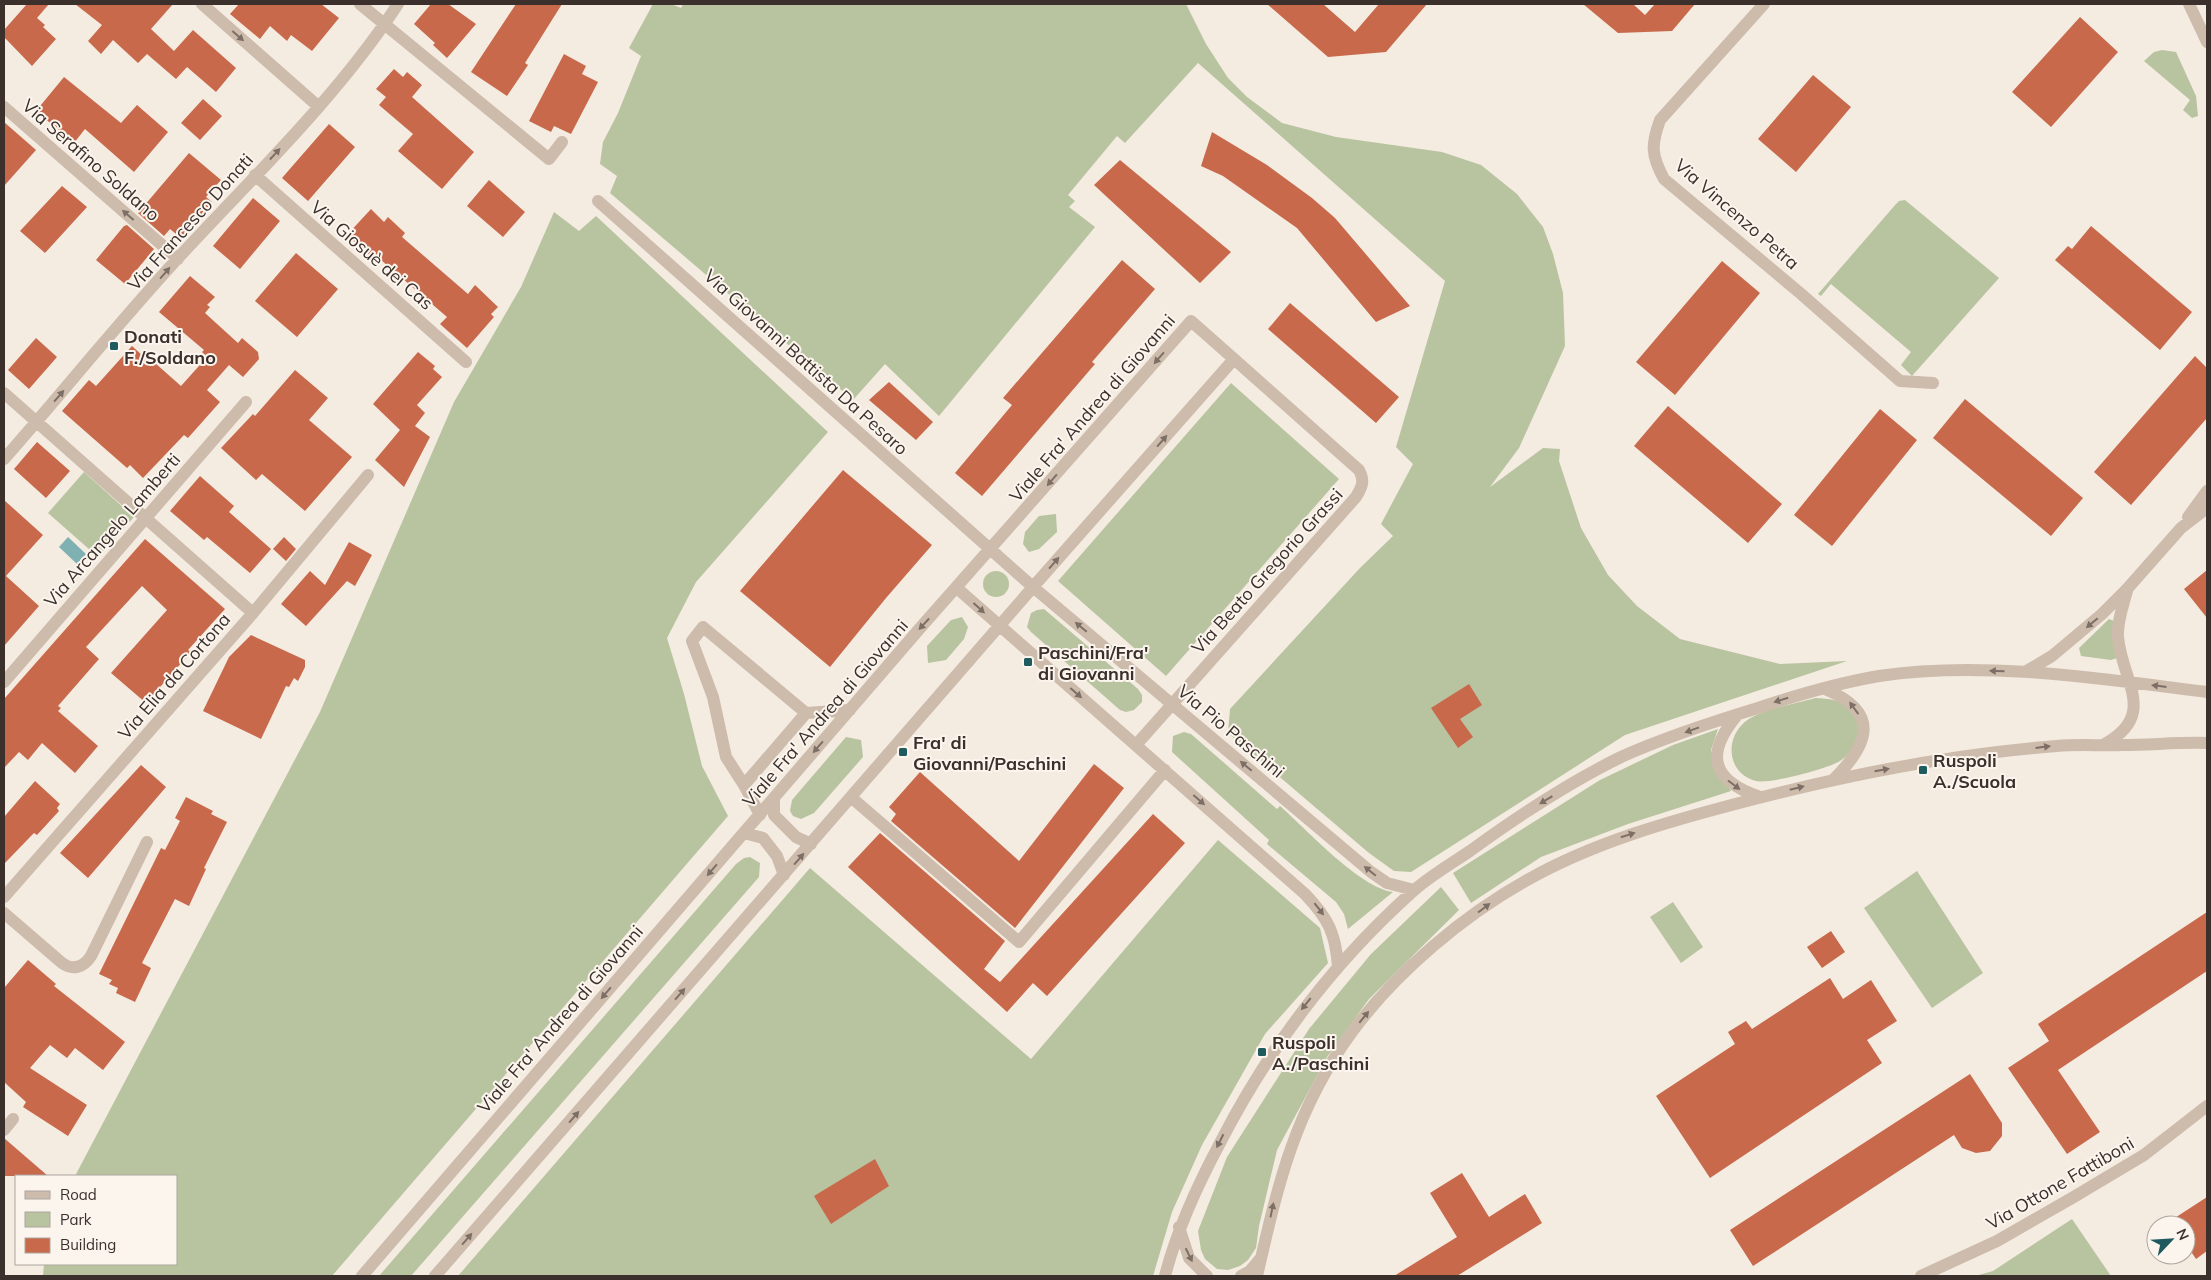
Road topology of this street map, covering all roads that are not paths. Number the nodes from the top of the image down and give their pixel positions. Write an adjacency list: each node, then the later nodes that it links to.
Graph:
1 (202, 4): 9 (street, one-way to 9)
2 (360, 4): 6 (street)
3 (398, 4): 6 (street, Via Francesco Donati)
4 (1764, 4): 16 (street, Via Vincenzo Petra)
5 (2189, 4): 7 (street)
6 (384, 24): 9 (street, Via Francesco Donati); 10 (street)
7 (2207, 42)
8 (4, 107): 13 (street, Via Serafino Soldano, one-way to 8)
9 (319, 107): 11 (street, Via Francesco Donati, one-way to 9)
10 (562, 142)
11 (255, 176): 13 (street, Via Francesco Donati); 15 (street, Via Giosuè dei Cas)
12 (598, 201): 26 (street, Via Giovanni Battista Da Pesaro)
13 (178, 258): 19 (street, Via Francesco Donati, one-way to 13)
14 (1234, 359): 26 (street, Viale Fra' Andrea di Giovanni, one-way to 26); 27 (street, one-way to 14); 37 (street, Via Beato Gregorio Grassi)
15 (466, 362)
16 (1933, 384)
17 (4, 394): 19 (street)
18 (246, 402): 24 (street, Via Arcangelo Lamberti)
19 (36, 422): 20 (street, Via Francesco Donati); 24 (street)
20 (4, 460)
21 (368, 475): 30 (street, Via Elia da Cortona)
22 (2207, 491): 25 (street)
23 (2207, 508): 25 (street)
24 (145, 518): 30 (street); 33 (street, Via Arcangelo Lamberti)
25 (2181, 528): 29 (street)
26 (991, 550): 27 (street, Via Giovanni Battista Da Pesaro); 28 (street, Viale Fra' Andrea di Giovanni)
27 (1033, 587): 31 (street); 37 (street, Via Pio Paschini, one-way to 27)
28 (958, 588): 31 (street, one-way to 31); 38 (street, Viale Fra' Andrea di Giovanni, one-way to 38)
29 (2128, 589): 32 (street, one-way to 32); 34 (street)
30 (253, 613): 56 (street, Via Elia da Cortona)
31 (1000, 627): 42 (street, one-way to 42); 48 (street)
32 (2025, 672): 34 (street); 35 (street, one-way to 35)
33 (4, 682)
34 (2130, 682): 36 (street, one-way to 34); 43 (street)
35 (1826, 689): 40 (street, one-way to 40); 45 (street, one-way to 35)
36 (2207, 692)
37 (1172, 704): 42 (street, Via Beato Gregorio Grassi); 55 (street, Via Pio Paschini, one-way to 37)
38 (850, 710): 39 (street); 49 (street, Viale Fra' Andrea di Giovanni, one-way to 49)
39 (806, 713): 46 (street); 46 (street)
40 (1738, 714): 47 (street, one-way to 47); 55 (street, one-way to 55)
41 (2207, 743): 43 (street)
42 (1136, 745): 44 (street)
43 (2102, 745): 45 (street, one-way to 43)
44 (1165, 770): 48 (street); 58 (street, one-way to 58)
45 (1834, 779): 47 (street, one-way to 45)
46 (744, 785): 50 (street)
47 (1761, 797): 63 (street, one-way to 47)
48 (852, 798): 53 (street)
49 (774, 799): 50 (street, Viale Fra' Andrea di Giovanni); 53 (street)
50 (760, 815): 51 (street, Viale Fra' Andrea di Giovanni)
51 (744, 833): 54 (street); 64 (street, Viale Fra' Andrea di Giovanni, one-way to 64)
52 (147, 842): 57 (street)
53 (811, 844): 54 (street, one-way to 53)
54 (784, 875): 65 (street, one-way to 54)
55 (1414, 890): 58 (street)
56 (4, 897)
57 (4, 913)
58 (1338, 967): 62 (street, one-way to 62)
59 (2207, 1106): 70 (street, Via Ottone Fattiboni)
60 (14, 1119): 61 (street)
61 (4, 1130)
62 (1179, 1227): 66 (street); 67 (street, one-way to 67)
63 (1262, 1257): 68 (street); 69 (street)
64 (362, 1276)
65 (435, 1276)
66 (1164, 1276)
67 (1207, 1276)
68 (1240, 1276)
69 (1258, 1276)
70 (1921, 1276)

